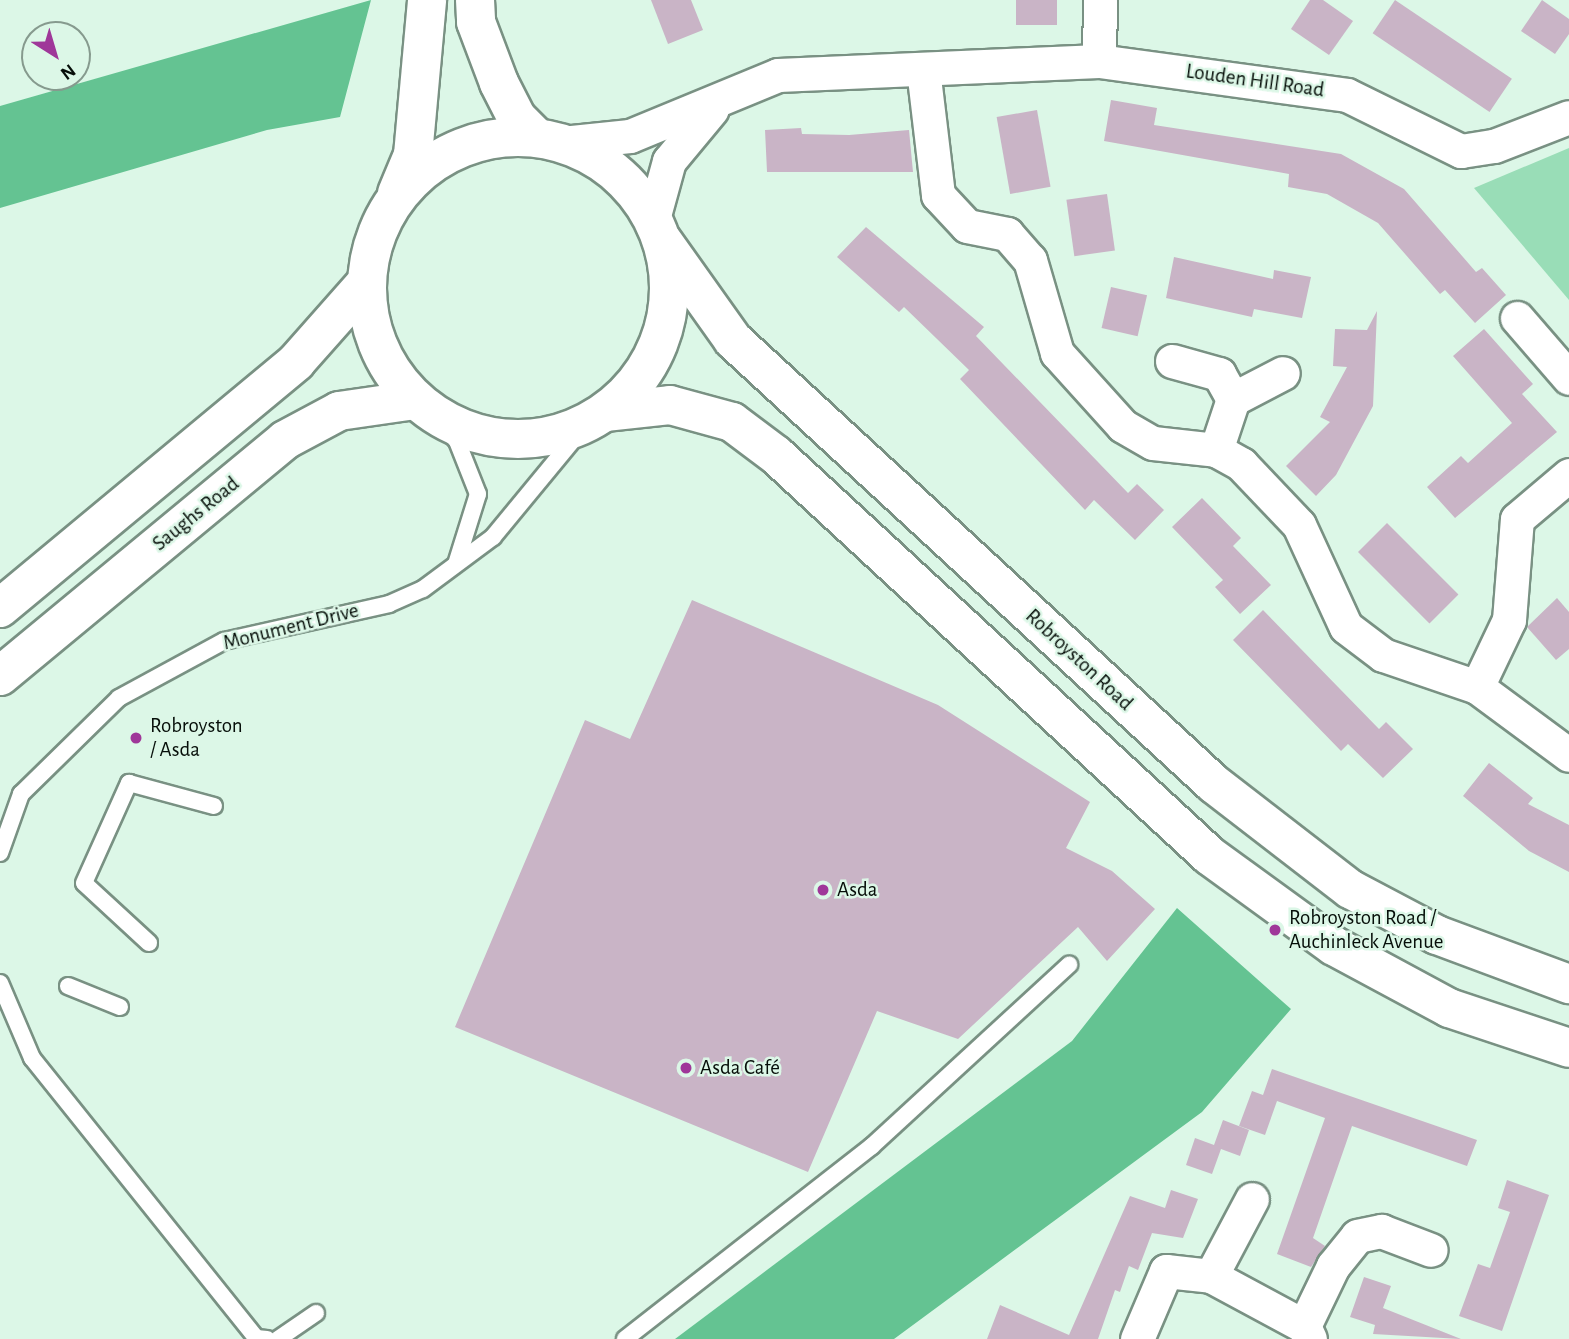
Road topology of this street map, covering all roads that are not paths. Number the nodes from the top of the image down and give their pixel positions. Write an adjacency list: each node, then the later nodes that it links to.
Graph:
1 (427, 0): 9 (main road)
2 (475, 0): 8 (main road)
3 (1101, 0): 4 (street)
4 (1099, 61): 5 (street, Louden Hill Road); 7 (street, Louden Hill Road)
5 (923, 69): 6 (street, Louden Hill Road); 19 (street)
6 (731, 90): 8 (street, Louden Hill Road); 10 (street, Louden Hill Road)
7 (1569, 117)
8 (550, 140): 9 (main road); 10 (main road, Robroyston Road)
9 (393, 202): 11 (main road)
10 (657, 229): 18 (main road); 31 (main road, Robroyston Road)
11 (366, 283): 17 (main road); 22 (main road)
12 (1517, 318): 15 (street)
13 (1172, 361): 16 (street)
14 (1283, 373): 16 (street)
15 (1569, 378)
16 (1233, 399): 19 (street)
17 (423, 406): 18 (main road); 21 (lane); 23 (main road, Saughs Road)
18 (596, 418): 21 (lane, Monument Drive); 34 (main road)
19 (1216, 450): 24 (street)
20 (1569, 475): 24 (street)
21 (456, 564): 27 (lane, Monument Drive)
22 (0, 608)
23 (0, 676)
24 (1477, 687): 25 (street)
25 (1569, 755)
26 (214, 806): 28 (lane)
27 (0, 853)
28 (149, 943)
29 (1069, 965): 42 (lane)
30 (0, 983): 40 (lane)
31 (1569, 984)
32 (68, 986): 33 (lane)
33 (121, 1007)
34 (1569, 1048)
35 (1252, 1199): 37 (street)
36 (1431, 1250): 39 (street)
37 (1211, 1276): 39 (street); 43 (street)
38 (316, 1313): 41 (lane)
39 (1307, 1332)
40 (260, 1339)
41 (278, 1339)
42 (625, 1339)
43 (1137, 1339)

